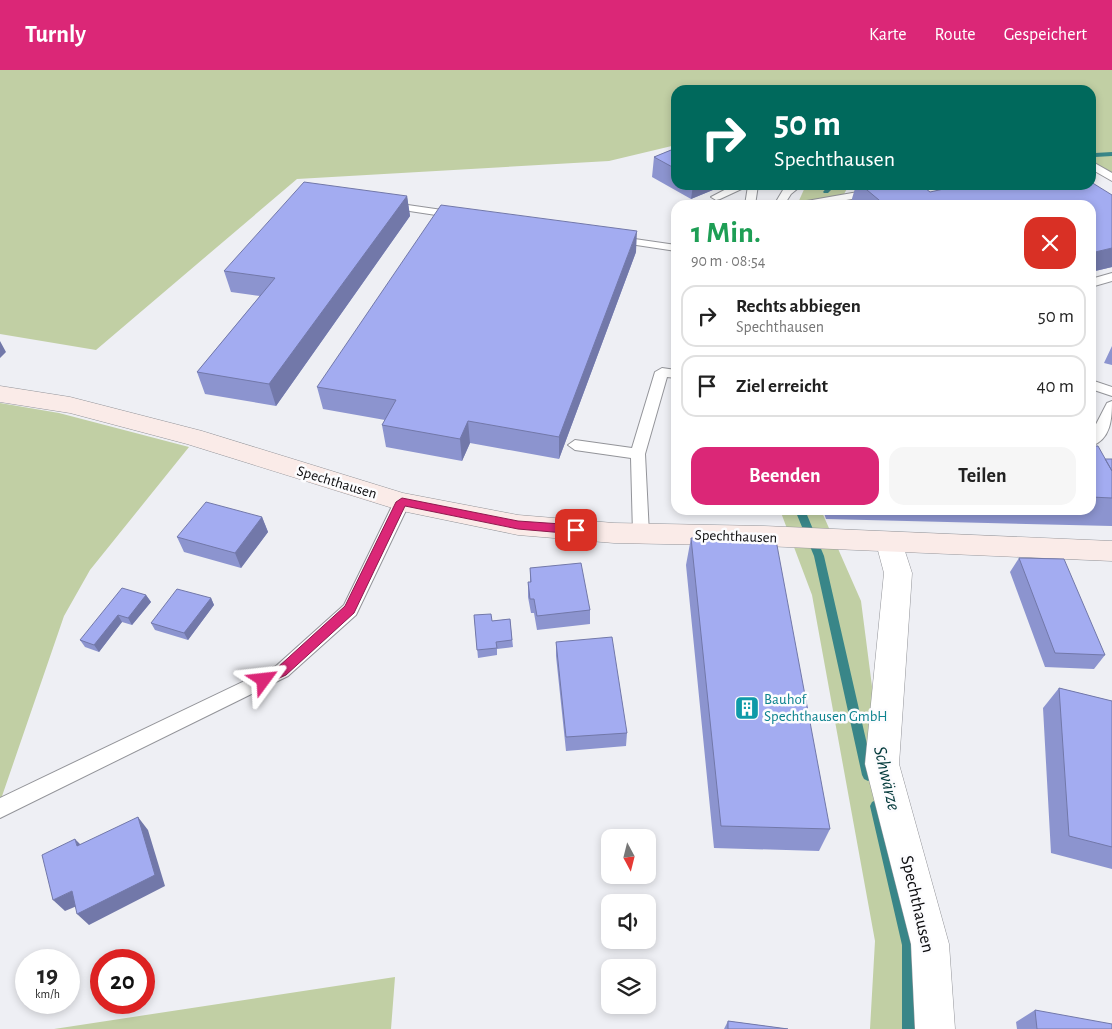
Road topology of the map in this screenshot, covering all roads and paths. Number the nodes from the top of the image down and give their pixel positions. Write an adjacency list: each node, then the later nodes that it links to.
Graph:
1 (1096, 167): 2 (lane)
2 (1112, 178)
3 (732, 190): 6 (lane)
4 (790, 190): 7 (lane)
5 (886, 190): 8 (lane)
6 (716, 197)
7 (782, 200)
8 (829, 200)
9 (374, 203): 10 (lane)
10 (472, 218)
11 (598, 236): 12 (lane)
12 (671, 247)
13 (1112, 277): 14 (lane)
14 (1096, 282)
15 (671, 373): 22 (lane)
16 (1096, 386): 17 (lane)
17 (1112, 392)
18 (0, 394): 23 (main road, Spechthausen)
19 (1112, 406): 20 (lane)
20 (1096, 438)
21 (575, 445): 22 (lane)
22 (638, 454): 24 (lane)
23 (402, 502): 24 (main road, Spechthausen); 27 (lane)
24 (641, 534): 25 (main road, Spechthausen)
25 (890, 543): 26 (main road, Spechthausen); 28 (street, Spechthausen)
26 (1112, 551)
27 (0, 808)
28 (934, 1029)

